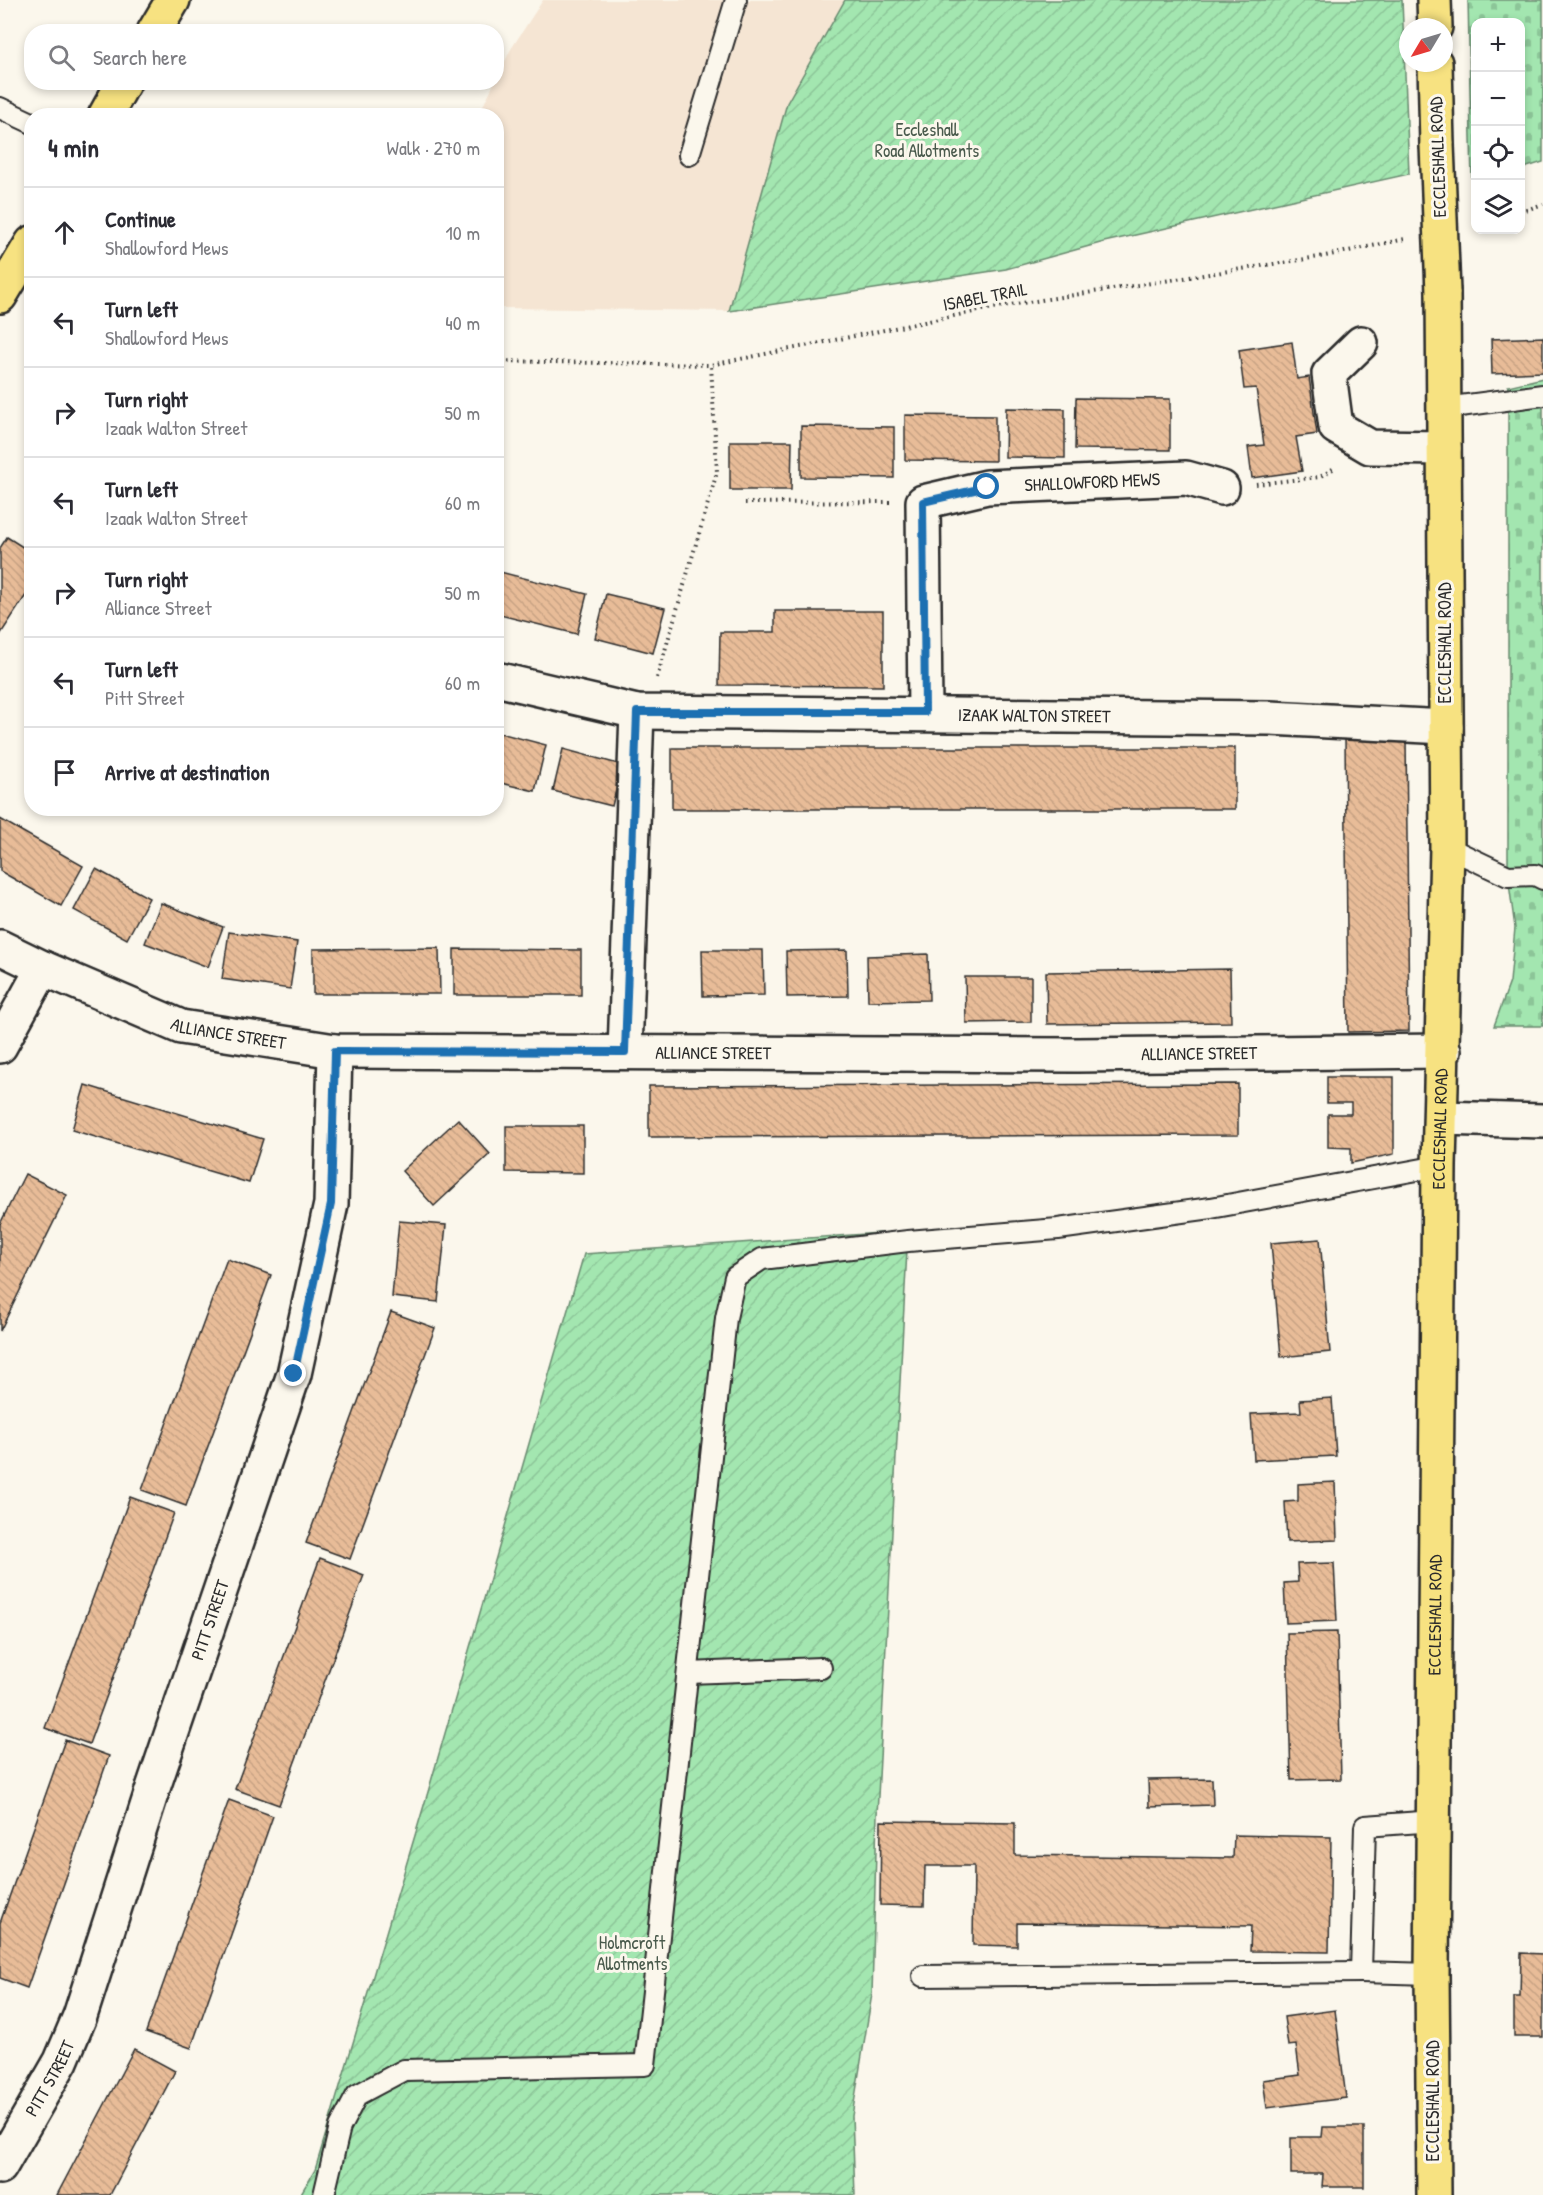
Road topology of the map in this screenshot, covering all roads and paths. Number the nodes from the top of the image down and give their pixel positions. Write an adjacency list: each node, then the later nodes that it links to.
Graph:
1 (736, 0): 11 (lane)
2 (1434, 0): 4 (main road)
3 (171, 1): 5 (main road)
4 (1435, 18)
5 (158, 24)
6 (1436, 72): 21 (main road, ECCLESHALL ROAD, bridge)
7 (120, 90): 9 (main road)
8 (0, 108): 10 (lane)
9 (109, 108)
10 (24, 119)
11 (689, 154)
12 (1543, 204): 13 (path)
13 (1525, 211)
14 (1406, 238): 19 (path, ISABEL TRAIL)
15 (24, 256): 16 (main road)
16 (0, 296)
17 (1361, 343): 22 (street)
18 (504, 361): 19 (path, ISABEL TRAIL)
19 (711, 365): 28 (path)
20 (1543, 395): 21 (lane)
21 (1445, 408): 23 (main road, ECCLESHALL ROAD)
22 (1370, 447): 23 (street); 24 (path)
23 (1444, 448): 30 (main road, ECCLESHALL ROAD)
24 (1222, 488): 26 (street, SHALLOWFORD MEWS)
25 (745, 502): 26 (path)
26 (923, 502): 29 (street)
27 (504, 681): 28 (street, IZAAK WALTON STREET)
28 (637, 712): 29 (street, IZAAK WALTON STREET); 38 (street)
29 (925, 712): 30 (street, IZAAK WALTON STREET)
30 (1446, 727): 31 (main road, ECCLESHALL ROAD)
31 (1447, 847): 32 (lane); 37 (main road, ECCLESHALL ROAD)
32 (1543, 879)
33 (0, 947): 34 (street, ALLIANCE STREET)
34 (43, 968): 35 (street); 36 (street, ALLIANCE STREET)
35 (0, 1046)
36 (335, 1051): 38 (street, ALLIANCE STREET); 48 (street, PITT STREET)
37 (1444, 1051): 38 (street, ALLIANCE STREET); 39 (main road, ECCLESHALL ROAD)
38 (625, 1052)
39 (1442, 1118): 40 (street); 41 (main road, ECCLESHALL ROAD)
40 (1543, 1121)
41 (1440, 1166): 43 (lane); 44 (main road, ECCLESHALL ROAD)
42 (821, 1668): 43 (lane)
43 (688, 1673): 49 (lane)
44 (1435, 1821): 45 (lane); 46 (main road, ECCLESHALL ROAD)
45 (1361, 1972): 46 (lane); 47 (lane)
46 (1432, 1974): 50 (main road, ECCLESHALL ROAD)
47 (924, 1976)
48 (0, 2167)
49 (324, 2195)
50 (1434, 2195)

